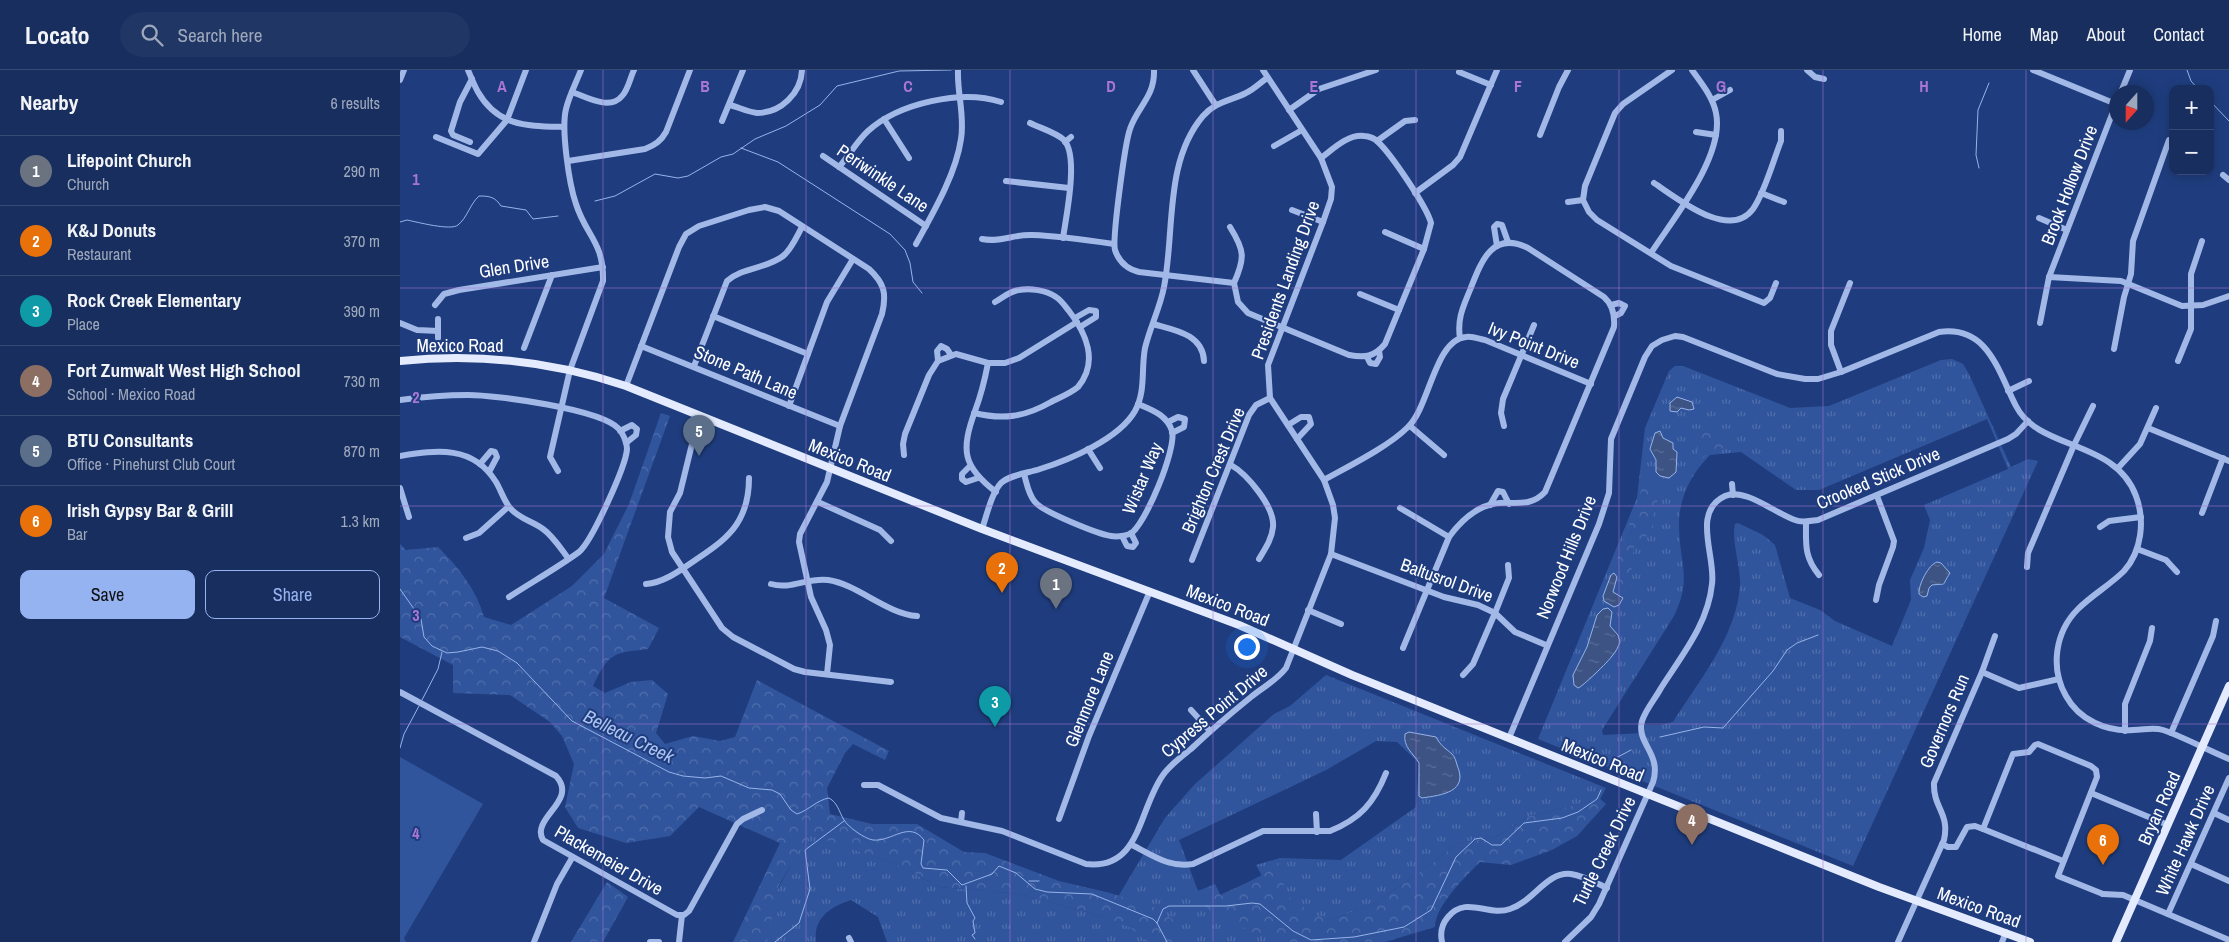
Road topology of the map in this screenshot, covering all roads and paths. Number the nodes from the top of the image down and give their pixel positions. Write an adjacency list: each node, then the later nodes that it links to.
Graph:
1 (404, 70): 24 (street)
2 (526, 70): 37 (street)
3 (581, 70): 28 (street)
4 (634, 70): 28 (street)
5 (690, 70): 58 (street)
6 (743, 70): 34 (street)
7 (802, 70): 34 (street)
8 (958, 70): 29 (street)
9 (1154, 70): 84 (street)
10 (1192, 70): 33 (street)
11 (1263, 70): 22 (street, Presidents Landing Drive)
12 (1376, 70): 35 (street)
13 (1497, 70): 25 (street)
14 (1568, 70): 46 (street)
15 (1672, 70): 67 (street)
16 (1692, 70): 30 (street)
17 (1807, 70): 23 (street)
18 (2033, 70): 31 (street)
19 (2130, 70): 26 (street)
20 (1459, 72): 25 (street)
21 (471, 74): 37 (street); 52 (street)
22 (1267, 78): 33 (street); 35 (street, Presidents Landing Drive)
23 (1824, 79)
24 (400, 80)
25 (1491, 85): 65 (street)
26 (2124, 85)
27 (1730, 90): 30 (street)
28 (572, 92): 42 (street)
29 (960, 98): 32 (street); 36 (street); 74 (street)
30 (1712, 100): 47 (street)
31 (2109, 101)
32 (1001, 102)
33 (1215, 104): 91 (street)
34 (730, 105): 39 (street)
35 (1289, 110): 43 (street, Presidents Landing Drive)
36 (884, 119): 56 (street); 59 (street)
37 (507, 120): 42 (street); 48 (street)
38 (1415, 120): 50 (street)
39 (722, 121)
40 (2109, 122): 77 (street, Brook Hollow Drive)
41 (1030, 123): 53 (street)
42 (564, 127): 58 (street)
43 (1302, 130): 54 (street); 57 (street, Presidents Landing Drive)
44 (1781, 131): 66 (street)
45 (1696, 132): 47 (street)
46 (1540, 135)
47 (1716, 135): 69 (street)
48 (436, 137)
49 (1071, 137): 53 (street)
50 (1377, 140): 57 (street); 65 (street)
51 (2169, 140): 96 (street)
52 (470, 142)
53 (1065, 142): 64 (street)
54 (1274, 146)
55 (823, 156): 59 (street, Periwinkle Lane)
56 (909, 158)
57 (1321, 158): 73 (street, Presidents Landing Drive)
58 (568, 161): 89 (street)
59 (840, 167): 74 (street, Periwinkle Lane)
60 (2223, 175): 61 (street)
61 (2229, 180)
62 (1006, 181): 64 (street)
63 (1654, 183): 69 (street)
64 (1069, 188): 79 (street)
65 (1415, 193): 86 (street)
66 (1761, 193): 69 (street); 70 (street)
67 (1583, 200): 68 (street); 87 (street)
68 (1568, 202)
69 (1684, 202): 87 (street)
70 (1784, 202)
71 (1292, 210): 73 (street)
72 (2039, 218): 77 (street)
73 (1323, 222): 112 (street, Presidents Landing Drive)
74 (926, 226): 83 (street)
75 (802, 227): 88 (street); 104 (street); 114 (street)
76 (1230, 227): 93 (street)
77 (2067, 230): 92 (street, Brook Hollow Drive)
78 (1384, 232): 86 (street)
79 (1063, 238): 80 (street); 84 (street)
80 (982, 239)
81 (2202, 241): 102 (street)
82 (1508, 242): 85 (street); 85 (street); 101 (street)
83 (916, 244)
84 (1114, 244): 91 (street)
85 (1498, 246): 113 (street)
86 (1424, 249): 103 (street)
87 (1651, 253): 94 (street)
88 (853, 259): 118 (street); 146 (street)
89 (604, 266): 90 (street, Glen Drive); 128 (street)
90 (552, 275): 100 (street, Glen Drive); 115 (street)
91 (1166, 275): 93 (street); 110 (street)
92 (2049, 277): 96 (street); 109 (street, Brook Hollow Drive)
93 (1234, 283): 112 (street)
94 (1776, 283)
95 (1850, 283): 129 (street)
96 (2129, 283): 102 (street); 116 (street)
97 (1360, 294): 103 (street)
98 (2229, 296): 102 (street)
99 (995, 302): 107 (street)
100 (435, 304)
101 (1611, 305): 105 (street); 105 (street)
102 (2192, 306): 125 (street)
103 (1399, 310): 117 (street)
104 (713, 316): 118 (street); 127 (street)
105 (1615, 316): 131 (street)
106 (438, 320): 108 (street)
107 (1077, 322): 126 (street); 141 (street)
108 (400, 323)
109 (2040, 323)
110 (1153, 324): 124 (street); 136 (street)
111 (1534, 325): 120 (street)
112 (1281, 327): 121 (street); 134 (street, Presidents Landing Drive)
113 (1460, 338): 120 (street, Ivy Point Drive); 147 (street, Ivy Point Drive)
114 (641, 346): 127 (street, Stone Path Lane); 132 (street)
115 (524, 348)
116 (2114, 349)
117 (1379, 351): 121 (street); 121 (street)
118 (808, 354): 137 (street)
119 (951, 355): 122 (street); 122 (street); 126 (street)
120 (1522, 355): 131 (street, Ivy Point Drive); 148 (street)
121 (1367, 357)
122 (938, 360): 156 (street)
123 (400, 361): 128 (main road, Mexico Road)
124 (1204, 361)
125 (2178, 361)
126 (988, 362): 141 (street)
127 (694, 366): 137 (street, Stone Path Lane)
128 (570, 370): 132 (main road, Mexico Road); 139 (street)
129 (1841, 372): 133 (street, Norwood Hills Drive); 217 (street, Norwood Hills Drive)
130 (2029, 381): 133 (street)
131 (1591, 384): 178 (street)
132 (626, 386): 142 (main road, Mexico Road)
133 (2008, 391): 143 (street, Norwood Hills Drive)
134 (1270, 398): 145 (street); 162 (street, Brighton Crest Drive)
135 (400, 400): 139 (street)
136 (1138, 404): 144 (street, Wistar Way); 155 (street)
137 (789, 406): 146 (street, Stone Path Lane)
138 (2093, 406): 154 (street)
139 (561, 408): 150 (street); 166 (street)
140 (2156, 408): 149 (street)
141 (974, 413): 161 (street)
142 (703, 417): 163 (main road, Mexico Road); 200 (street)
143 (2028, 421): 154 (street, Norwood Hills Drive); 176 (street, Crooked Stick Drive)
144 (1168, 422): 151 (street, Wistar Way); 151 (street, Wistar Way)
145 (1288, 425): 152 (street); 152 (street)
146 (840, 426): 163 (street)
147 (1410, 426): 157 (street); 171 (street, Ivy Point Drive)
148 (1504, 426)
149 (2148, 428): 159 (street); 165 (street)
150 (620, 431): 153 (street); 153 (street)
151 (1172, 432): 188 (street, Wistar Way)
152 (1297, 439): 171 (street)
153 (626, 443): 195 (street)
154 (2074, 445): 165 (street, Norwood Hills Drive); 199 (street)
155 (1088, 449): 164 (street); 168 (street)
156 (904, 455)
157 (1444, 455)
158 (400, 456): 160 (street)
159 (2226, 460): 182 (street)
160 (480, 464): 167 (street); 167 (street)
161 (970, 466): 170 (street); 170 (street)
162 (1231, 466): 196 (street); 197 (street, Brighton Crest Drive)
163 (831, 468): 177 (street); 187 (main road, Mexico Road)
164 (1100, 468)
165 (2118, 468): 184 (street, Norwood Hills Drive)
166 (558, 471)
167 (489, 472): 180 (street)
168 (1024, 474): 174 (street); 189 (street, Wistar Way)
169 (749, 478): 200 (street)
170 (978, 478): 174 (street)
171 (1324, 480): 194 (street)
172 (1732, 484): 175 (street)
173 (400, 488): 183 (street)
174 (996, 492): 187 (street)
175 (1732, 495): 185 (street, Crooked Stick Drive); 238 (street)
176 (1877, 496): 185 (street, Crooked Stick Drive); 209 (street)
177 (818, 502): 192 (street); 203 (street)
178 (1509, 504): 179 (street); 179 (street)
179 (1490, 505): 190 (street)
180 (508, 507): 191 (street); 195 (street)
181 (1400, 508): 190 (street)
182 (2202, 513)
183 (409, 517)
184 (2142, 517): 186 (street); 193 (street, Norwood Hills Drive)
185 (1806, 522): 202 (street)
186 (2100, 527)
187 (982, 528): 207 (main road, Mexico Road)
188 (1132, 533): 189 (street, Wistar Way); 189 (street, Wistar Way)
189 (1122, 536)
190 (1449, 537): 206 (street)
191 (466, 538)
192 (891, 541)
193 (2137, 549): 201 (street); 223 (street, Norwood Hills Drive)
194 (1331, 554): 206 (street, Baltusrol Drive); 210 (street)
195 (568, 558): 208 (street)
196 (1259, 559)
197 (1192, 560)
198 (1508, 565): 211 (street)
199 (2027, 567)
200 (682, 569): 204 (street); 221 (street)
201 (2177, 572)
202 (1819, 575)
203 (807, 582): 205 (street); 212 (street); 221 (street)
204 (646, 584)
205 (771, 584)
206 (1427, 590): 211 (street, Baltusrol Drive); 219 (street)
207 (1150, 591): 218 (main road, Mexico Road); 243 (street, Glenmore Lane)
208 (509, 597)
209 (1876, 600)
210 (1308, 610): 214 (street); 218 (street)
211 (1495, 613): 217 (street, Baltusrol Drive); 222 (street)
212 (918, 616)
213 (2216, 621): 230 (street)
214 (1341, 624)
215 (2152, 628): 229 (street)
216 (1995, 636): 220 (street, Governors Run)
217 (1546, 645): 231 (street, Norwood Hills Drive)
218 (1293, 648): 228 (street, Cypress Point Drive); 231 (main road, Mexico Road)
219 (1403, 648)
220 (1982, 672): 223 (street); 249 (street, Governors Run)
221 (827, 674): 224 (street)
222 (1463, 675)
223 (2059, 679): 229 (street, Norwood Hills Drive)
224 (891, 682)
225 (2229, 686): 232 (main road, Bryan Road)
226 (400, 692): 251 (street, Plackemeier Drive)
227 (1191, 710): 228 (street)
228 (1210, 731): 250 (street, Cypress Point Drive)
229 (2125, 731): 230 (street, Norwood Hills Drive)
230 (2171, 734): 232 (street, Norwood Hills Drive)
231 (1509, 738): 238 (main road, Mexico Road)
232 (2202, 747): 233 (street, Norwood Hills Drive); 246 (main road, Bryan Road)
233 (2229, 759)
234 (1386, 773): 248 (street)
235 (2229, 778): 241 (street, White Hawk Drive)
236 (864, 784): 245 (street, Cypress Point Drive)
237 (2091, 793): 246 (street); 247 (street); 252 (street)
238 (1648, 794): 255 (street, Turtle Creek Drive); 257 (main road, Mexico Road)
239 (762, 810): 259 (street)
240 (962, 813): 245 (street)
241 (2214, 813): 244 (street); 253 (street, White Hawk Drive)
242 (1316, 814): 248 (street)
243 (1058, 819)
244 (2229, 820)
245 (961, 822): 250 (street, Cypress Point Drive)
246 (2168, 824): 256 (main road, Bryan Road)
247 (1983, 829): 249 (street); 252 (street)
248 (1317, 832): 250 (street)
249 (1942, 844): 257 (street, Governors Run)
250 (1132, 845)
251 (572, 858): 259 (street, Plackemeier Drive); 262 (street)
252 (2063, 861): 256 (street)
253 (2191, 864): 254 (street); 258 (street, White Hawk Drive)
254 (2229, 881)
255 (1607, 888): 266 (street); 267 (street, Turtle Creek Drive)
256 (2135, 900): 258 (street); 271 (main road, Bryan Road)
257 (1916, 901): 260 (main road, Mexico Road); 268 (street, Governors Run)
258 (2168, 914): 261 (street)
259 (682, 916): 265 (street)
260 (2006, 932): 269 (street); 270 (main road, Mexico Road)
261 (2229, 940)
262 (534, 942)
263 (650, 942): 264 (street)
264 (658, 942)
265 (679, 942)
266 (1442, 942)
267 (1565, 942)
268 (1898, 942)
269 (2002, 942)
270 (2030, 942)
271 (2116, 942)

